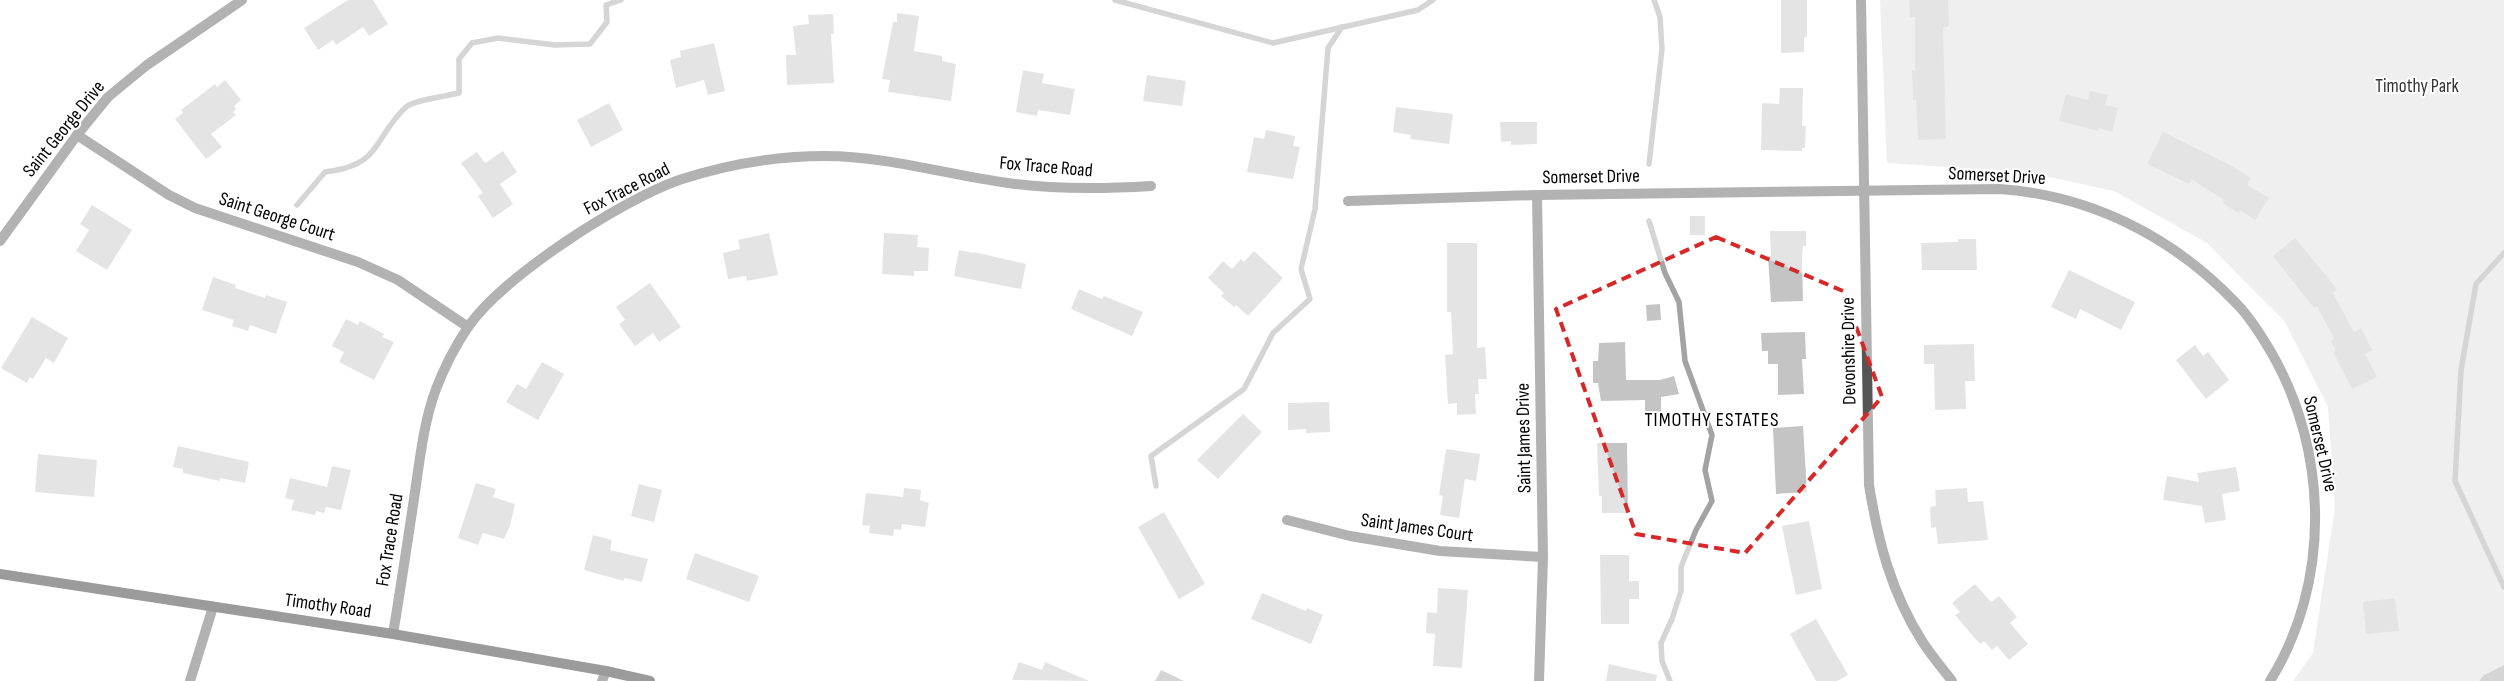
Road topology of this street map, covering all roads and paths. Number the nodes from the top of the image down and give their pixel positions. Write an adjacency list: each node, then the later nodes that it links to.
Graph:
1 (242, 0): 3 (street, Saint George Drive)
2 (1861, 0): 5 (street, Devonshire Drive)
3 (77, 135): 8 (street, Saint George Drive); 9 (street, Saint George Court)
4 (1151, 186): 9 (street, Fox Trace Road)
5 (1864, 191): 6 (street, Somerset Drive); 19 (street, Devonshire Drive); 20 (street, Somerset Drive)
6 (1537, 195): 7 (street, Somerset Drive); 11 (street, Saint James Drive)
7 (1348, 201)
8 (0, 241)
9 (468, 327): 14 (street, Fox Trace Road)
10 (1287, 520): 11 (street, Saint James Court)
11 (1543, 557): 18 (street, Saint James Drive)
12 (0, 574): 13 (main road, Timothy Road)
13 (213, 607): 14 (main road, Timothy Road); 16 (street)
14 (393, 634): 15 (main road, Timothy Road)
15 (604, 676): 17 (main road, Timothy Road)
16 (190, 681)
17 (650, 681)
18 (1539, 681)
19 (1952, 681)
20 (2270, 681)

